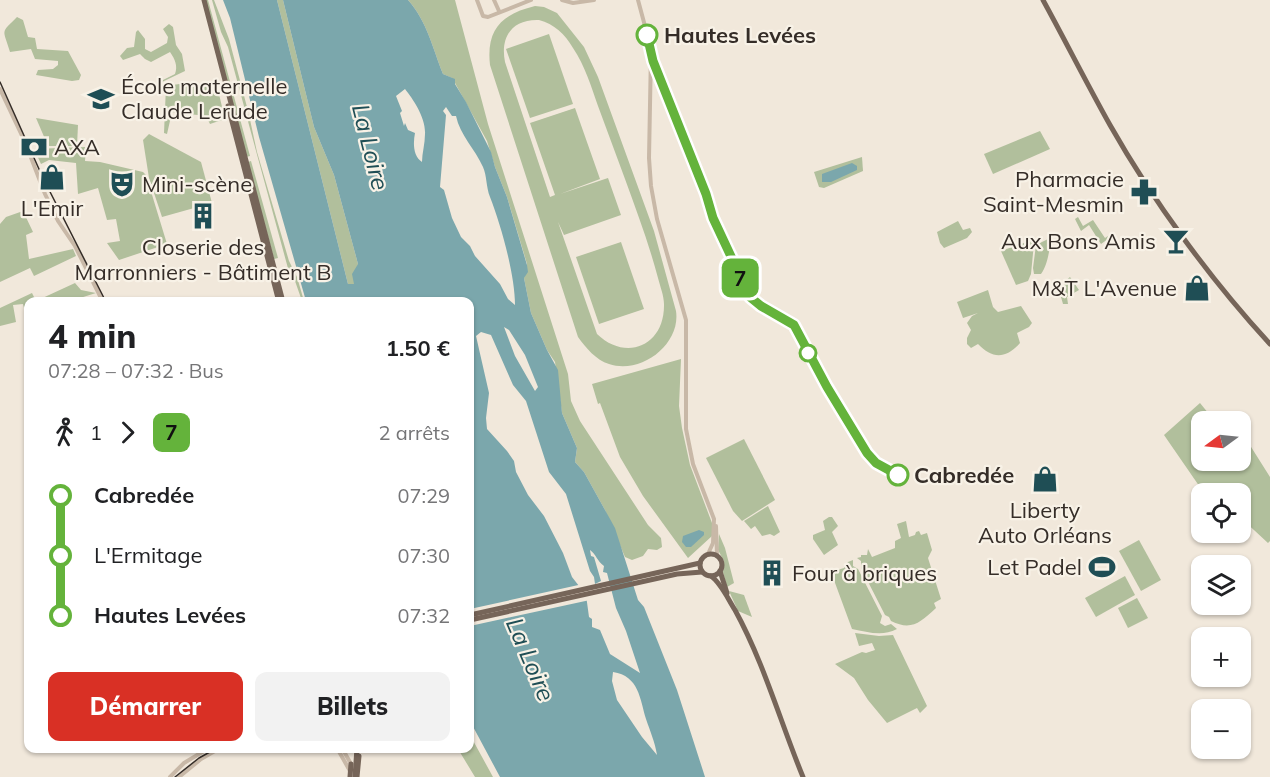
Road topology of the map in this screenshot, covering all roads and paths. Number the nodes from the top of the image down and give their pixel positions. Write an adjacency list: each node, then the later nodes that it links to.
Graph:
1 (202, 0): 13 (main road)
2 (477, 0): 9 (street)
3 (494, 0): 9 (street)
4 (531, 0): 9 (street)
5 (562, 0): 6 (street)
6 (594, 0)
7 (638, 0): 10 (street)
8 (1043, 0): 17 (main road)
9 (499, 11)
10 (651, 52): 11 (street); 11 (street)
11 (651, 73): 18 (street)
12 (0, 89): 14 (street)
13 (243, 157): 15 (main road); 16 (main road)
14 (100, 297)
15 (279, 297)
16 (280, 297)
17 (1270, 344)
18 (714, 519): 19 (street); 20 (street)
19 (708, 554): 20 (main road); 21 (main road)
20 (717, 556): 22 (main road)
21 (699, 563): 23 (main road); 26 (main road)
22 (720, 571): 24 (main road); 25 (main road)
23 (702, 572): 24 (main road); 27 (main road)
24 (711, 576): 25 (main road)
25 (730, 600): 37 (main road)
26 (474, 616)
27 (474, 616)
28 (200, 753): 35 (street)
29 (211, 753): 36 (street)
30 (343, 753): 34 (street)
31 (343, 753): 34 (street)
32 (356, 753): 34 (main road)
33 (356, 753): 34 (main road)
34 (354, 774)
35 (170, 777)
36 (179, 777)
37 (803, 777)

